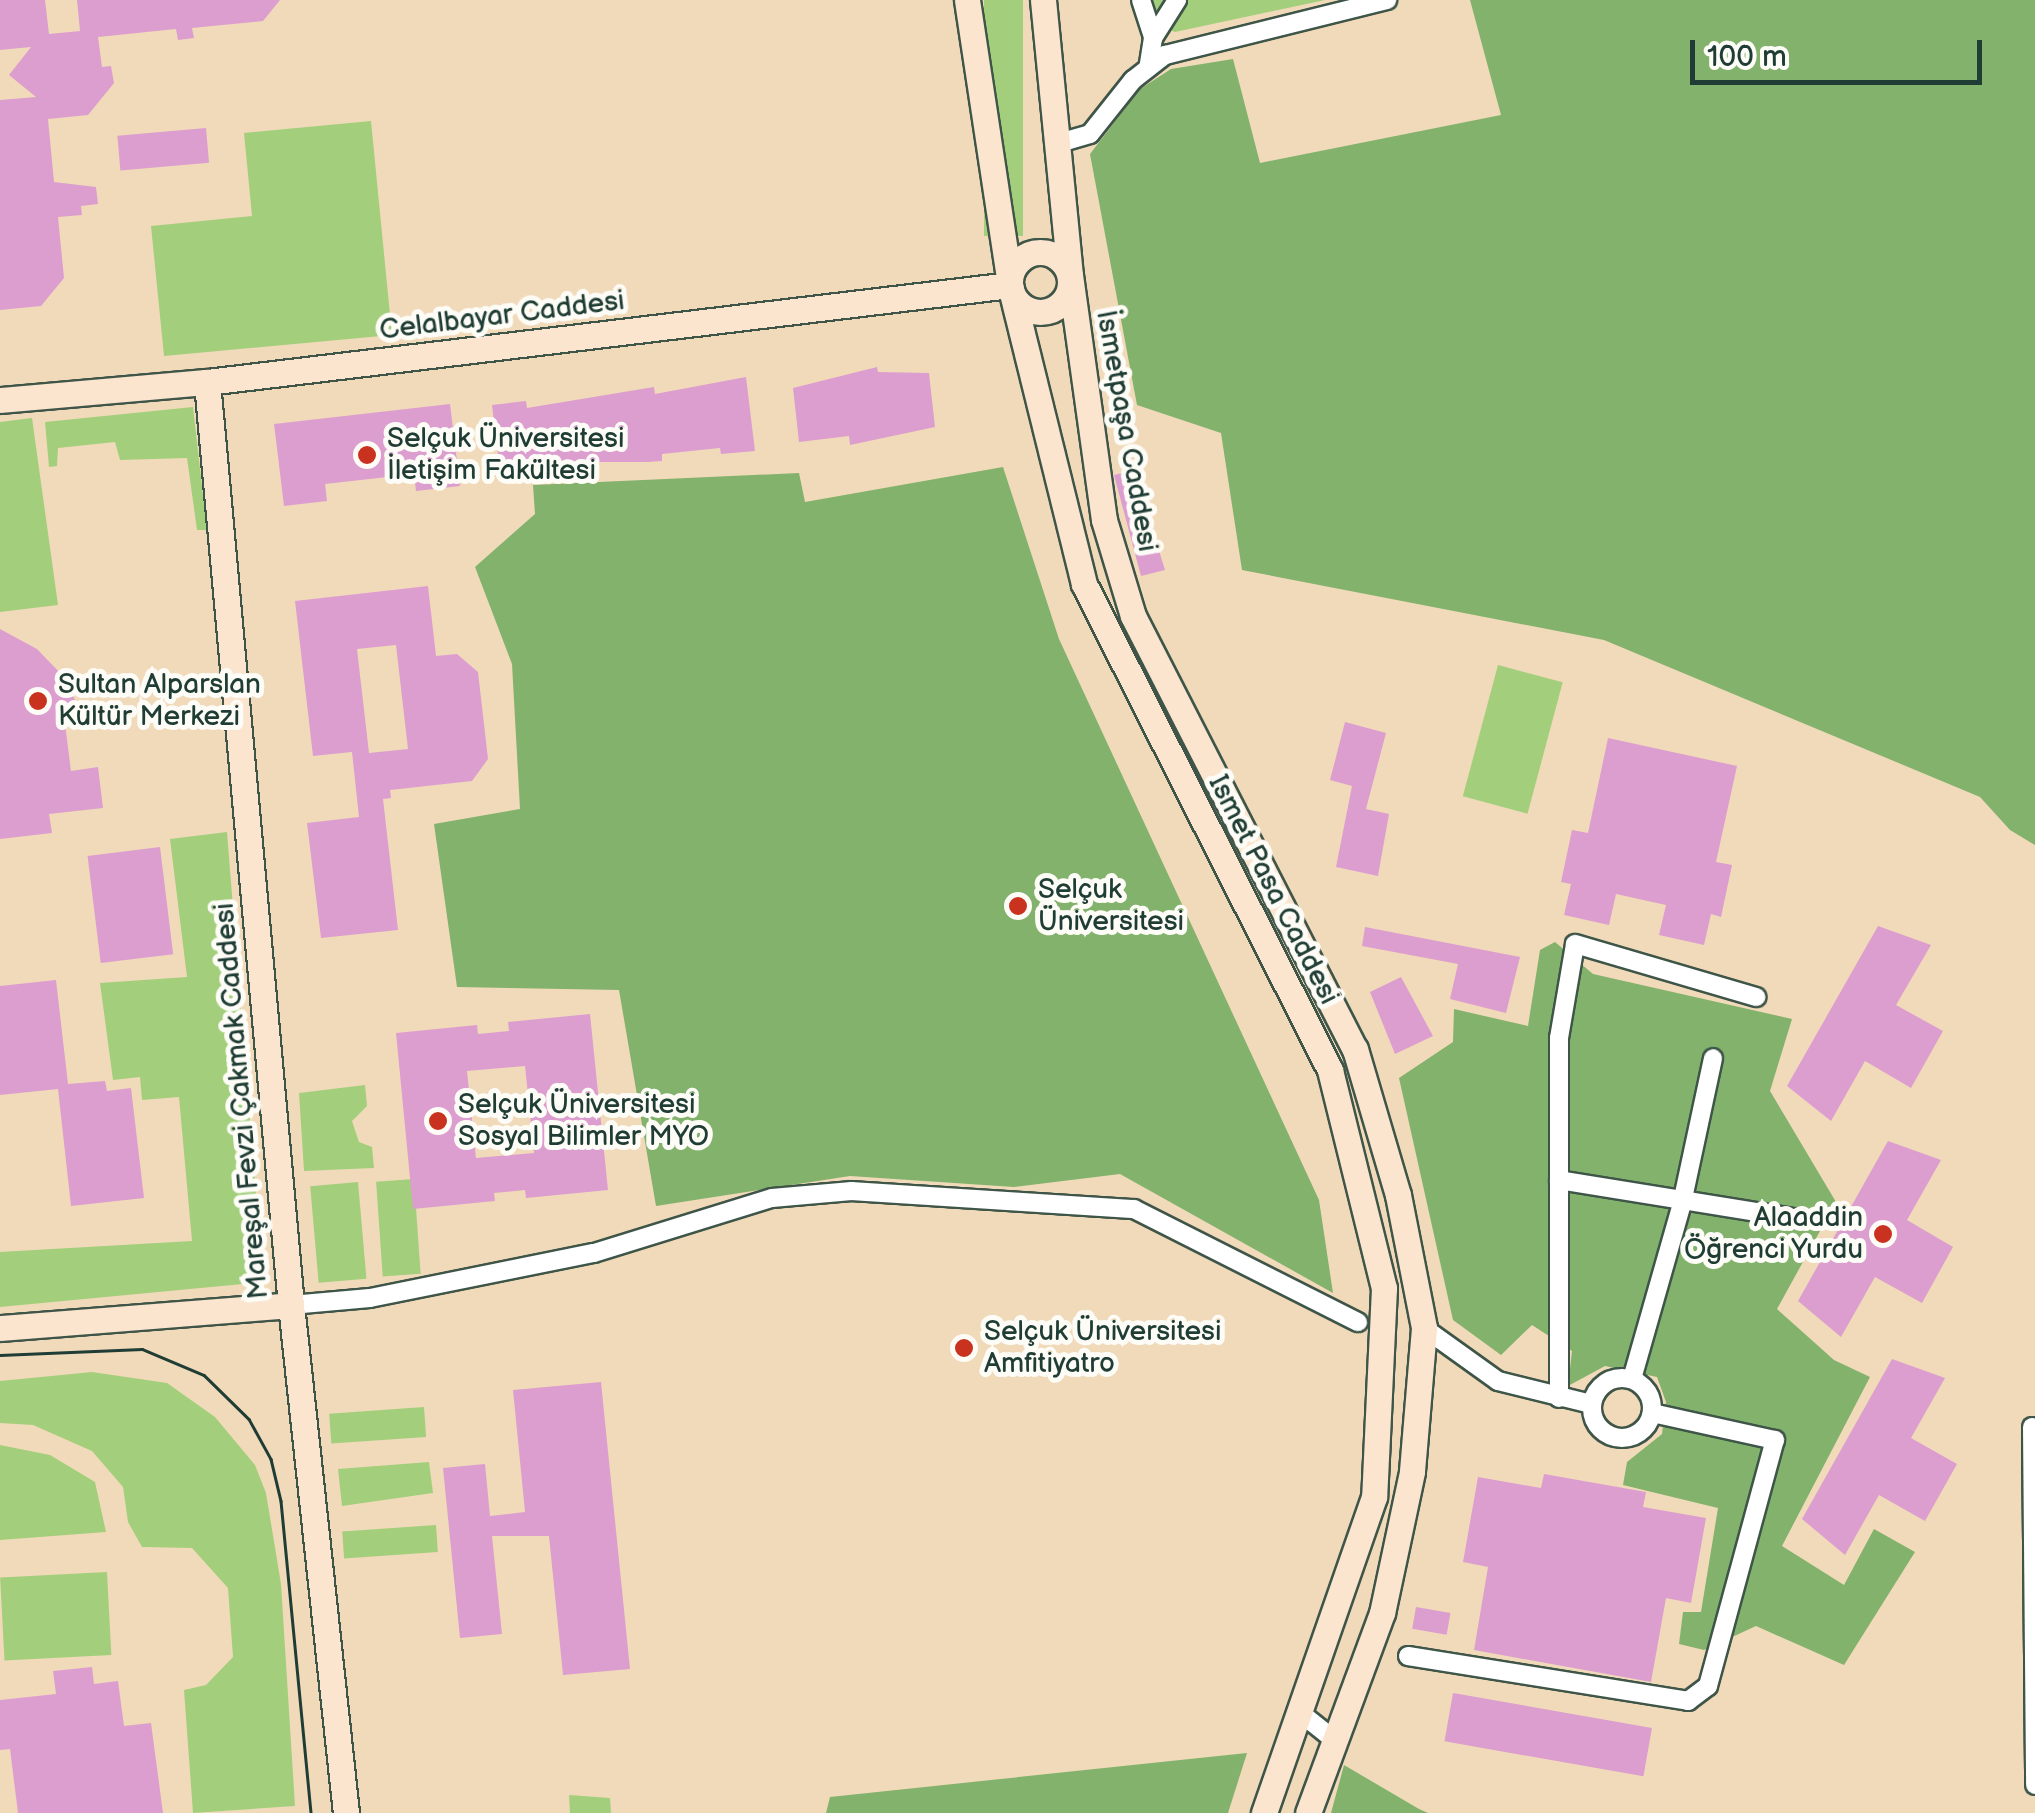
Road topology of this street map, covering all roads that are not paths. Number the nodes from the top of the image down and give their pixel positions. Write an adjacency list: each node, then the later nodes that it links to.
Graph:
1 (967, 0): 10 (main road, Ismet Pasa Caddesi)
2 (1043, 0): 8 (main road, İsmetpaşa Caddesi)
3 (1140, 0): 6 (street)
4 (1176, 0): 6 (street)
5 (1387, 0): 7 (street)
6 (1153, 38): 7 (street)
7 (1148, 68): 8 (street)
8 (1059, 144): 9 (main road, İsmetpaşa Caddesi)
9 (1070, 275): 10 (main road); 10 (main road); 21 (main road, İsmetpaşa Caddesi)
10 (1010, 286): 11 (main road, Celalbayar Caddesi); 28 (main road, Ismet Pasa Caddesi)
11 (207, 382): 12 (main road, Celalbayar Caddesi); 18 (main road, Mareşal Fevzi Çakmak Caddesi)
12 (0, 400)
13 (1756, 996): 15 (street)
14 (1712, 1058): 16 (street)
15 (1559, 1180): 16 (street); 23 (street)
16 (1682, 1203): 17 (street); 22 (street)
17 (1801, 1218)
18 (290, 1305): 19 (street); 20 (main road); 31 (main road, Mareşal Fevzi Çakmak Caddesi)
19 (1358, 1322)
20 (0, 1328)
21 (1424, 1328): 23 (street); 29 (main road, İsmetpaşa Caddesi)
22 (1632, 1379): 24 (street); 25 (street)
23 (1559, 1398): 24 (street)
24 (1591, 1404): 25 (street)
25 (1652, 1413): 27 (street)
26 (2032, 1428): 30 (street)
27 (1408, 1656)
28 (1298, 1711): 29 (street); 32 (main road, Ismet Pasa Caddesi)
29 (1332, 1738): 33 (main road, İsmetpaşa Caddesi)
30 (2035, 1785)
31 (346, 1813)
32 (1264, 1813)
33 (1308, 1813)

